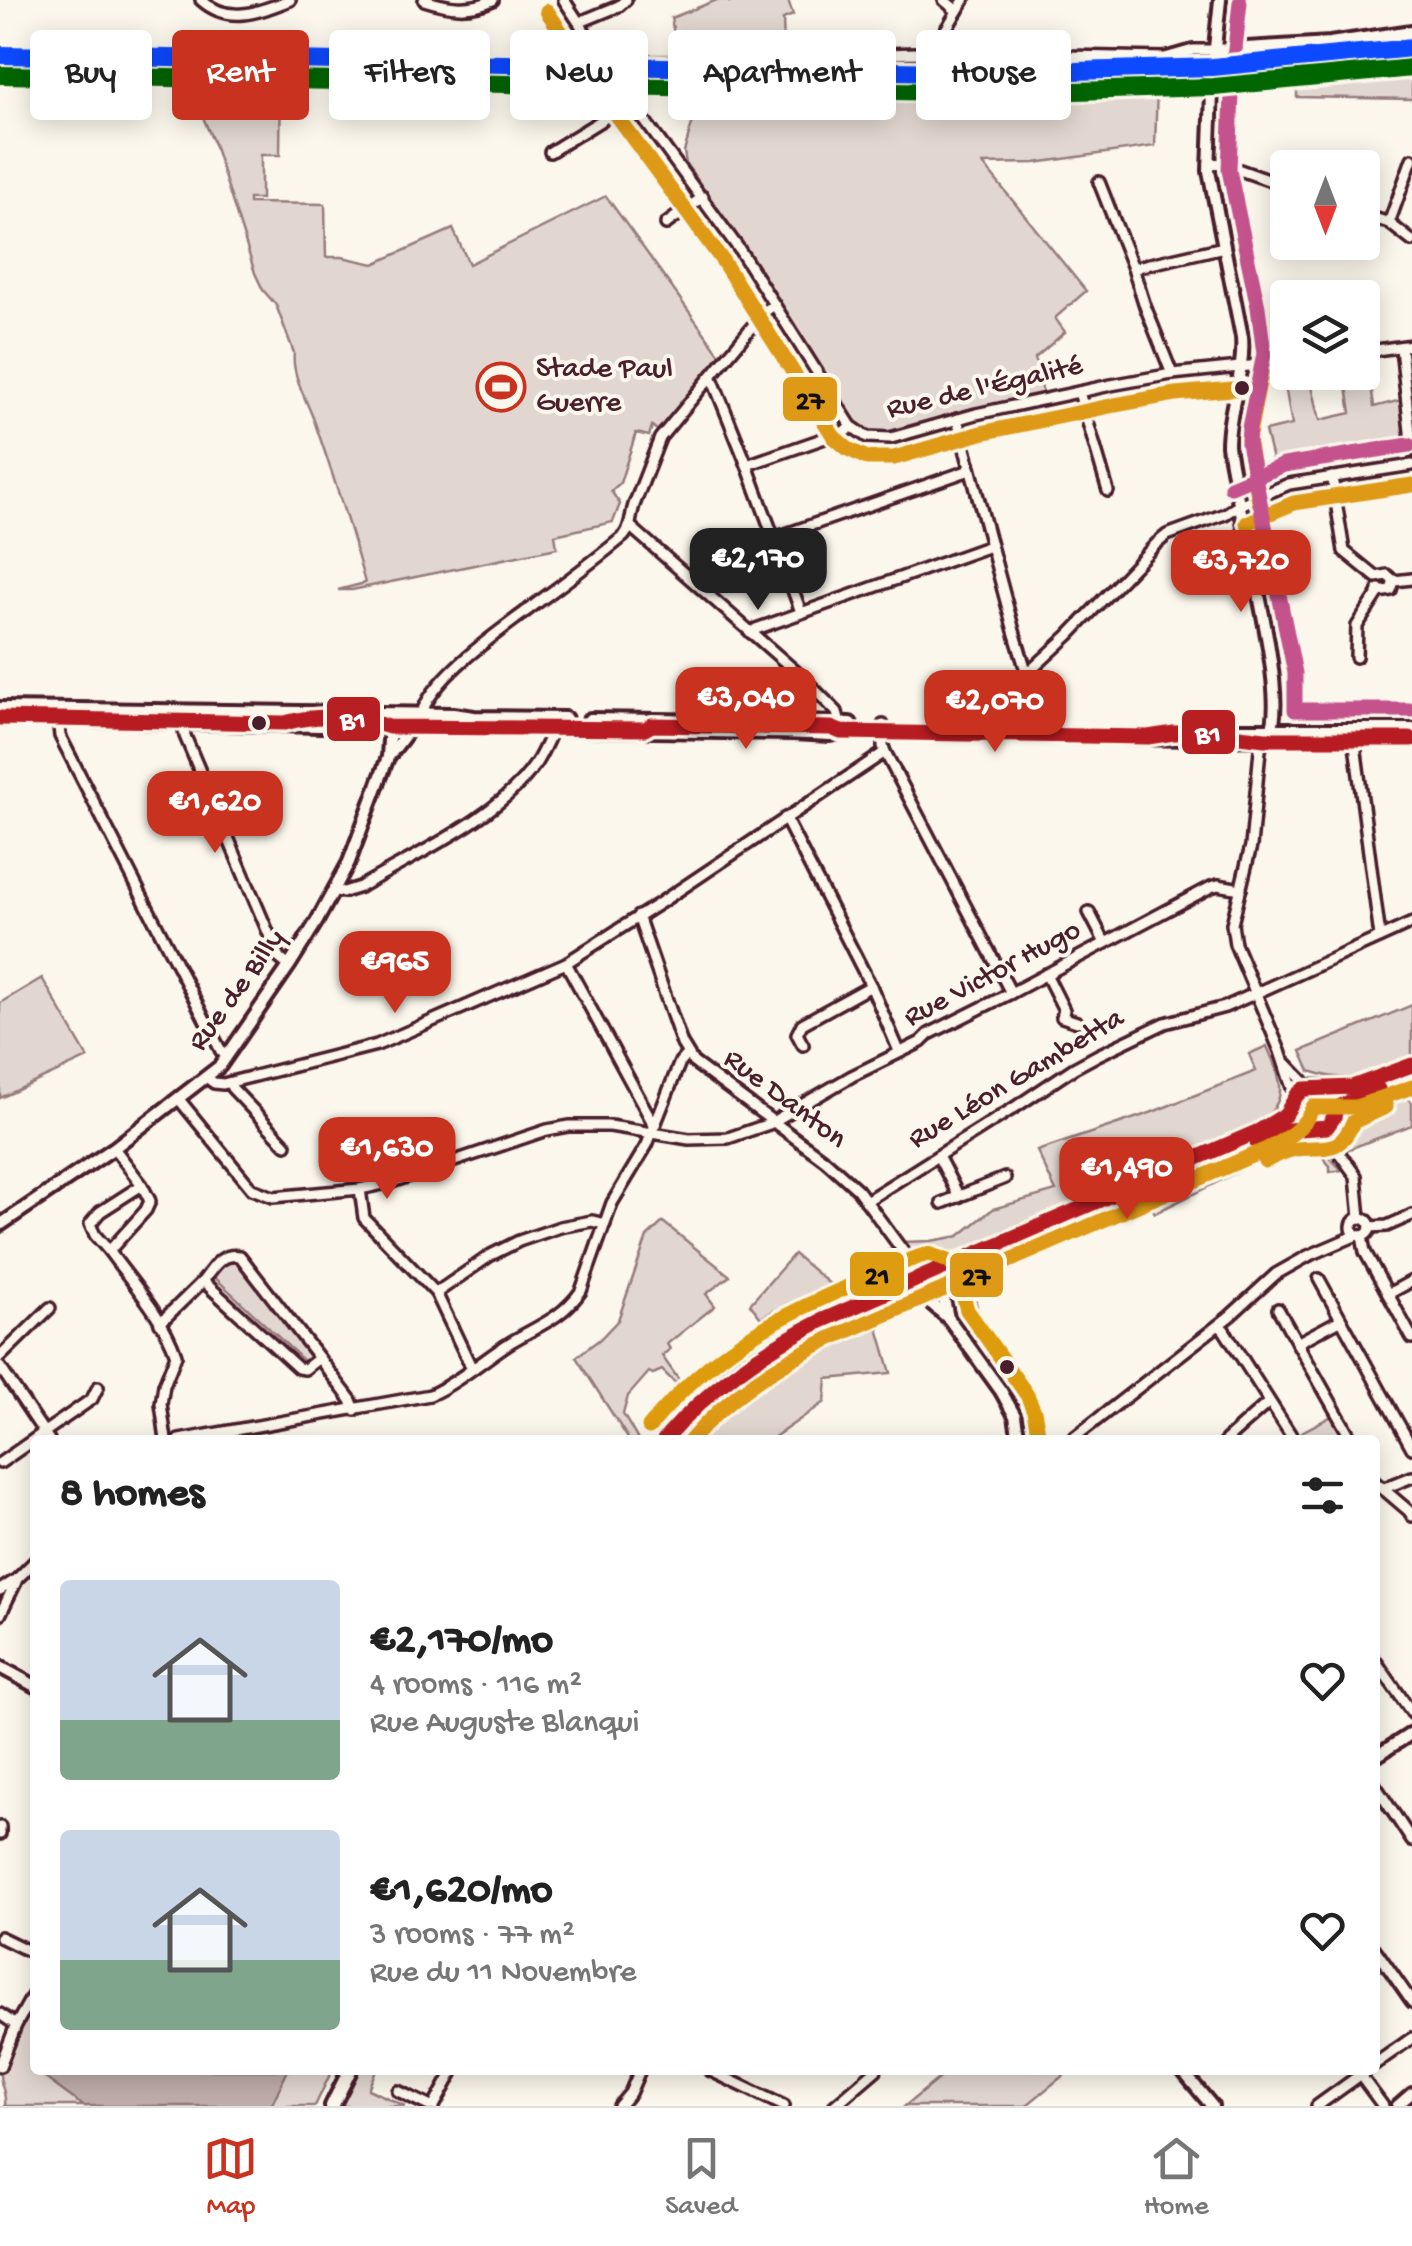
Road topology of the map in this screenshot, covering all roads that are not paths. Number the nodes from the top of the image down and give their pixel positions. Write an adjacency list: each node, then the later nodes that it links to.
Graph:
1 (202, 0): 2 (street)
2 (290, 0)
3 (424, 0): 4 (street)
4 (493, 0)
5 (564, 0): 11 (street, Rue de l'Égalité)
6 (626, 0): 11 (street)
7 (944, 0): 10 (street)
8 (964, 0): 10 (street)
9 (1220, 0): 15 (street)
10 (957, 11): 13 (street)
11 (580, 22): 12 (street, Rue de l'Égalité)
12 (585, 30)
13 (946, 30)
14 (1412, 30): 15 (street)
15 (1214, 50): 16 (street); 21 (street)
16 (1071, 56)
17 (601, 120): 19 (street)
18 (644, 120): 24 (street, Rue de l'Égalité)
19 (550, 152)
20 (1412, 159): 27 (street)
21 (1210, 163): 22 (street); 29 (street)
22 (1270, 181)
23 (1100, 182): 30 (street)
24 (703, 197): 26 (street); 31 (street, Rue de l'Égalité)
25 (1380, 221): 27 (street)
26 (666, 224)
27 (1389, 224): 28 (street)
28 (1412, 240)
29 (1224, 247): 30 (street); 36 (street)
30 (1133, 268): 37 (street)
31 (774, 305): 38 (street); 41 (street, Rue de l'Égalité)
32 (1412, 344): 33 (street)
33 (1401, 348): 34 (street); 42 (street)
34 (1380, 350)
35 (1270, 364): 36 (street, Rue de l'Égalité)
36 (1242, 368): 37 (street, Rue de l'Égalité); 48 (street)
37 (1172, 374): 39 (street, Rue de l'Égalité)
38 (712, 378): 43 (street); 49 (street)
39 (1078, 392): 40 (street, Rue de l'Égalité); 47 (street)
40 (957, 419): 41 (street, Rue de l'Égalité); 45 (street)
41 (851, 426): 43 (street)
42 (1412, 450)
43 (747, 465): 50 (street)
44 (1412, 465): 46 (street)
45 (970, 470): 50 (street); 51 (street)
46 (1332, 477): 48 (street); 52 (street)
47 (1108, 491)
48 (1239, 505): 59 (street); 71 (street)
49 (631, 527): 57 (street); 64 (street)
50 (774, 538): 56 (street)
51 (990, 546): 56 (street); 59 (street)
52 (1376, 577): 54 (street); 55 (street)
53 (1412, 579): 54 (street)
54 (1394, 581): 55 (street)
55 (1379, 592): 58 (street)
56 (801, 612): 57 (street)
57 (752, 633): 67 (street)
58 (1356, 657)
59 (1027, 674): 69 (street)
60 (0, 709): 61 (main road)
61 (58, 715): 62 (main road); 63 (main road); 94 (street)
62 (182, 717): 64 (main road); 65 (main road); 85 (street)
63 (0, 718)
64 (413, 719): 65 (main road); 66 (main road); 67 (main road); 75 (street, Rue de Billy)
65 (389, 726): 75 (street, Rue de Billy)
66 (554, 728): 67 (main road); 78 (street)
67 (841, 728): 68 (main road)
68 (883, 729): 69 (main road); 74 (street)
69 (941, 730): 71 (main road)
70 (1412, 730): 72 (main road)
71 (1268, 735): 72 (main road); 77 (street)
72 (1354, 735): 73 (main road); 82 (street)
73 (1412, 740)
74 (885, 752): 76 (street); 88 (street)
75 (388, 757): 78 (street, Rue de Billy)
76 (785, 818): 80 (street); 87 (street)
77 (1241, 889): 83 (street, Rue Victor Hugo); 89 (street)
78 (334, 891): 85 (street, Rue de Billy)
79 (1089, 912): 83 (street)
80 (638, 916): 84 (street); 93 (street, Rue Danton)
81 (1412, 923): 82 (street, Rue Léon Gambetta)
82 (1380, 937): 89 (street, Rue Léon Gambetta)
83 (1105, 944): 86 (street, Rue Victor Hugo)
84 (566, 963): 99 (street); 106 (street)
85 (289, 966): 94 (street, Rue de Billy)
86 (1046, 974): 88 (street, Rue Victor Hugo); 90 (street)
87 (872, 986): 91 (street); 92 (street)
88 (1011, 993): 92 (street, Rue Victor Hugo)
89 (1255, 993): 95 (street); 111 (street, Rue Léon Gambetta)
90 (1077, 1022)
91 (803, 1045)
92 (899, 1051): 105 (street, Rue Victor Hugo)
93 (687, 1054): 105 (street, Rue Danton); 106 (street)
94 (227, 1056): 98 (street, Rue de Billy)
95 (1284, 1061): 100 (street); 103 (street)
96 (1412, 1065): 101 (main road)
97 (1412, 1076): 104 (main road)
98 (206, 1077): 99 (street); 102 (street, Rue de Billy)
99 (230, 1083): 108 (street)
100 (1310, 1087): 101 (main road); 103 (main road)
101 (1325, 1089): 104 (main road)
102 (178, 1098): 109 (street, Rue de Billy); 114 (street, Rue Victor Hugo)
103 (1293, 1102): 107 (main road); 124 (main road)
104 (1334, 1115): 107 (main road); 110 (street)
105 (771, 1121): 106 (street, Rue Victor Hugo); 116 (street, Rue Danton)
106 (653, 1128): 114 (street, Rue Victor Hugo); 119 (street)
107 (1308, 1129): 110 (street); 124 (main road)
108 (286, 1145)
109 (114, 1148): 113 (street); 120 (street, Rue de Billy)
110 (1340, 1154): 121 (street)
111 (938, 1156): 115 (street); 116 (street, Rue Léon Gambetta)
112 (1005, 1178): 115 (street)
113 (142, 1185): 122 (street); 122 (street)
114 (360, 1189): 129 (street)
115 (959, 1197): 117 (street)
116 (866, 1201): 123 (street, Rue Danton)
117 (942, 1203)
118 (1411, 1219): 121 (street)
119 (605, 1224): 129 (street); 142 (street)
120 (0, 1225)
121 (1358, 1229): 130 (street); 136 (street)
122 (108, 1251): 135 (street)
123 (905, 1254): 124 (street, Rue Danton); 128 (street, Rue Danton)
124 (934, 1277): 128 (main road); 133 (street)
125 (1319, 1280): 134 (street)
126 (203, 1281): 135 (street); 140 (street); 140 (street)
127 (1412, 1281): 130 (street)
128 (916, 1285): 133 (street); 150 (main road); 151 (main road)
129 (436, 1292): 142 (street)
130 (1388, 1294): 137 (street)
131 (50, 1308): 139 (street)
132 (1278, 1309): 138 (street)
133 (948, 1320): 152 (street)
134 (1340, 1320): 138 (street); 158 (street)
135 (160, 1323): 148 (street)
136 (1219, 1325): 144 (street); 153 (street)
137 (1412, 1338)
138 (1297, 1342): 156 (street)
139 (0, 1357)
140 (319, 1358): 145 (street)
141 (0, 1367): 146 (street)
142 (472, 1369): 145 (street)
143 (98, 1387): 147 (street)
144 (1269, 1402): 154 (street); 155 (street)
145 (355, 1410): 149 (street)
146 (46, 1435)
147 (48, 1435)
148 (165, 1435)
149 (208, 1435)
150 (668, 1435)
151 (680, 1435)
152 (1018, 1435)
153 (1077, 1435)
154 (1232, 1435)
155 (1291, 1435)
156 (1349, 1435)
157 (30, 1446): 159 (street)
158 (1412, 1448)
159 (0, 1463)
160 (1412, 1477): 161 (street)
161 (1380, 1486)
162 (1380, 1489): 163 (street)
163 (1412, 1516)
164 (30, 1566): 165 (street)
165 (4, 1591): 166 (street)
166 (0, 1615)
167 (3, 1667): 169 (street)
168 (1380, 1667): 170 (street)
169 (30, 1683)
170 (1412, 1713)
171 (1412, 1733): 172 (street)
172 (1380, 1753)
173 (1380, 1793): 174 (street)
174 (1412, 1841)
175 (0, 1937): 176 (street)
176 (30, 1952)
177 (1380, 1956): 178 (street)
178 (1409, 1998)
179 (30, 2000): 181 (street)
180 (0, 2014): 181 (street)
181 (16, 2025): 183 (street)
182 (1412, 2038): 184 (street)
183 (2, 2051): 185 (street)
184 (1380, 2060)
185 (0, 2066)
186 (348, 2075): 196 (main road)
187 (451, 2075): 197 (street)
188 (638, 2075): 198 (street)
189 (719, 2075): 199 (street)
190 (870, 2075): 200 (street)
191 (1191, 2075): 201 (street)
192 (1361, 2075): 202 (street)
193 (1365, 2075): 203 (street)
194 (398, 2091): 197 (street)
195 (1412, 2093): 204 (street)
196 (332, 2106)
197 (432, 2106)
198 (619, 2106)
199 (784, 2106)
200 (834, 2106)
201 (1212, 2106)
202 (1317, 2106)
203 (1383, 2106)
204 (1397, 2106)

